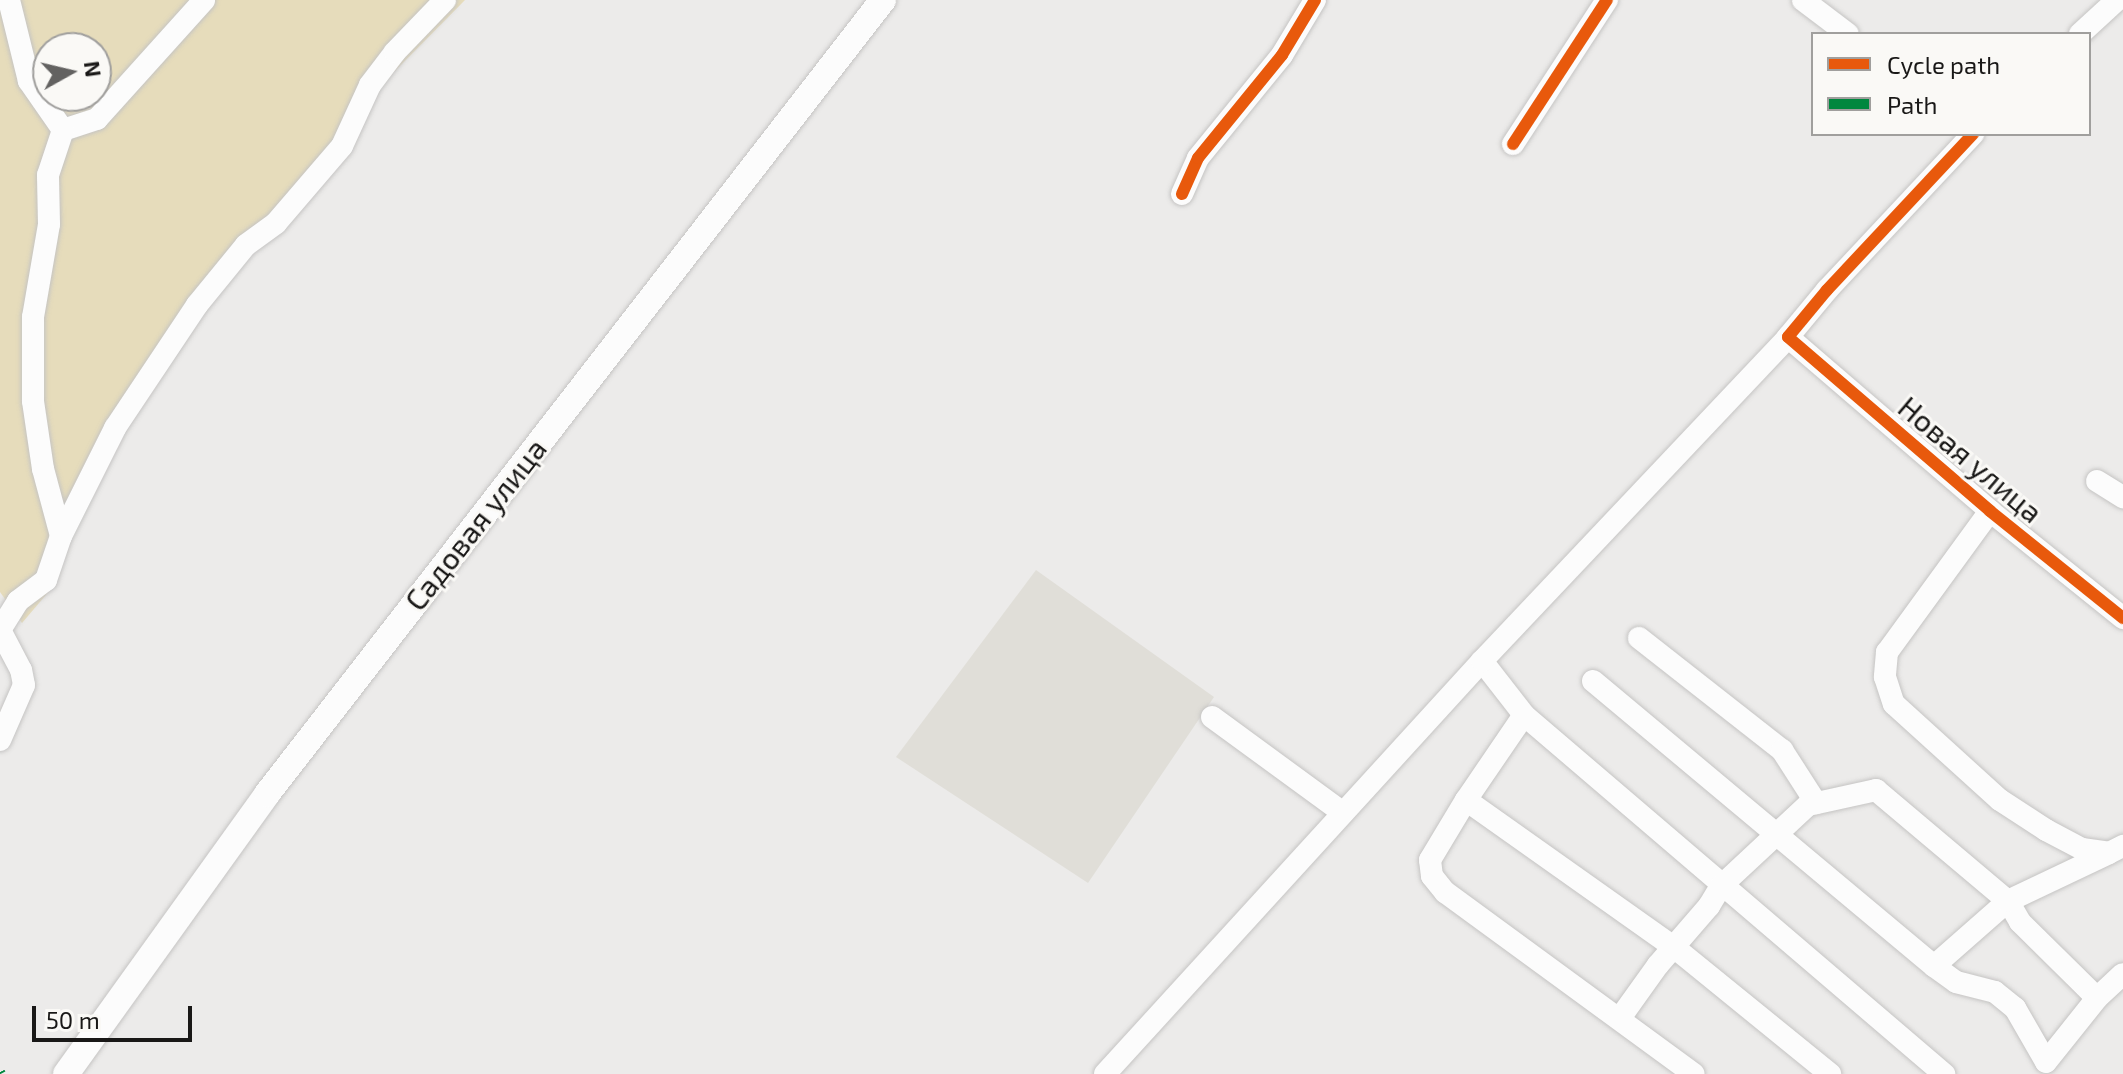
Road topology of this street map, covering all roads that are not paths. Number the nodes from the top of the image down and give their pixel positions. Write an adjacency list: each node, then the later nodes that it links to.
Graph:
1 (9, 0): 11 (street)
2 (204, 0): 11 (street)
3 (445, 0): 19 (street)
4 (883, 0): 39 (main road, Садовая улица)
5 (1315, 0): 14 (street)
6 (1607, 0): 13 (street)
7 (1803, 0): 9 (street)
8 (2117, 0): 10 (street)
9 (1845, 32)
10 (2082, 32)
11 (63, 130): 19 (street)
12 (1971, 136): 15 (street)
13 (1513, 144)
14 (1182, 194)
15 (1788, 337): 18 (street, Новая улица); 22 (street)
16 (2097, 481): 17 (street)
17 (2123, 497)
18 (1990, 511): 20 (street, Новая улица); 31 (street)
19 (61, 536): 26 (street)
20 (2123, 618)
21 (1639, 638): 28 (street)
22 (1482, 661): 24 (street); 29 (street)
23 (1593, 681): 30 (street)
24 (1524, 715): 27 (street); 32 (street)
25 (1212, 717): 29 (street)
26 (0, 740)
27 (1466, 800): 34 (street); 38 (street)
28 (1816, 803): 30 (street); 33 (street)
29 (1343, 813): 41 (street)
30 (1774, 834): 32 (street); 35 (street)
31 (2116, 849): 33 (street)
32 (1721, 886): 34 (street); 44 (street)
33 (2008, 901): 35 (street); 37 (street)
34 (1675, 948): 38 (street); 43 (street)
35 (1934, 966): 40 (street)
36 (2123, 974): 37 (street)
37 (2097, 998): 40 (street)
38 (1620, 1018): 42 (street)
39 (72, 1066)
40 (2053, 1068)
41 (1105, 1074)
42 (1694, 1074)
43 (1830, 1074)
44 (1944, 1074)

